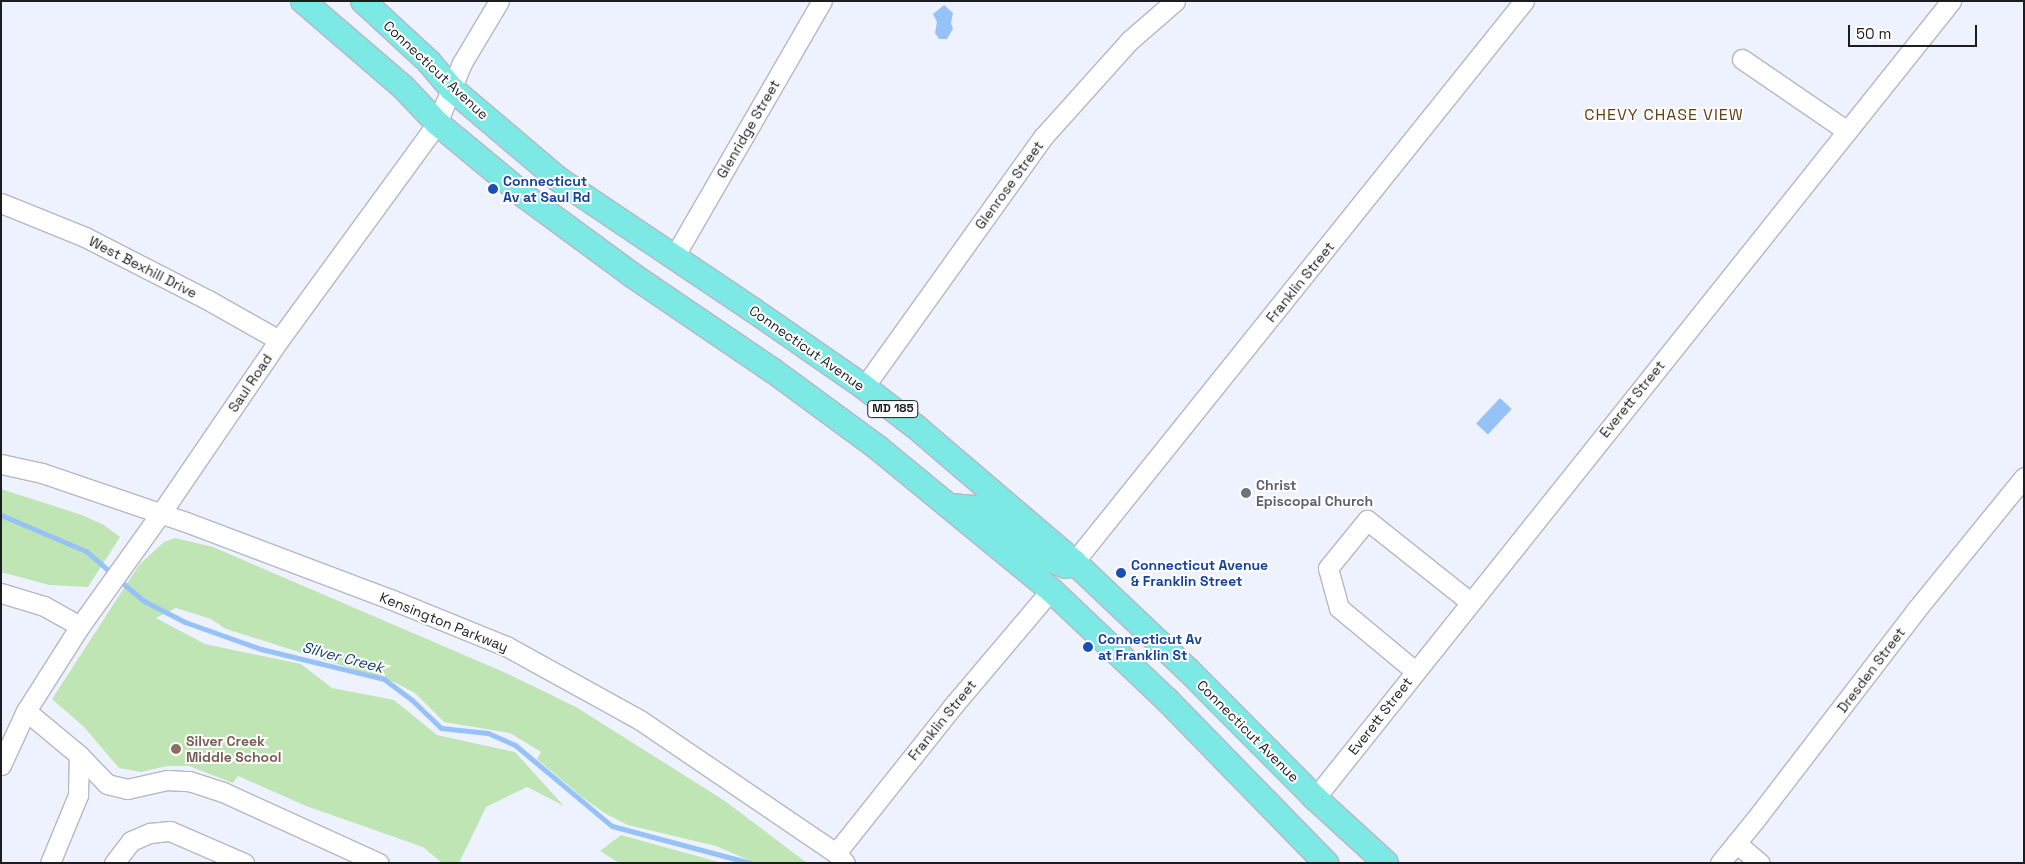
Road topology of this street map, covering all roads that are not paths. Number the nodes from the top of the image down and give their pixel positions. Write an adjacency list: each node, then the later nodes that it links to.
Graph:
1 (303, 1): 10 (main road, MD 185)
2 (363, 1): 9 (main road, Connecticut Avenue / MD 185)
3 (499, 1): 9 (street, Saul Road)
4 (822, 1): 13 (street, Glenridge Street)
5 (1175, 1): 15 (street, Glenrose Street)
6 (1524, 1): 20 (street, Franklin Street)
7 (1950, 1): 11 (street, Everett Street)
8 (1742, 59): 11 (street)
9 (452, 89): 10 (street, Saul Road); 13 (main road, Connecticut Avenue / MD 185)
10 (437, 123): 14 (street, Saul Road); 18 (main road, MD 185)
11 (1847, 131): 23 (street, Everett Street)
12 (1, 203): 14 (street, West Bexhill Drive)
13 (674, 257): 15 (main road, Connecticut Avenue / MD 185)
14 (279, 340): 19 (street, Saul Road)
15 (864, 387): 20 (main road, Connecticut Avenue / MD 185)
16 (1, 464): 19 (street, Kensington Parkway)
17 (2024, 477): 31 (street, Dresden Street)
18 (951, 506): 20 (main road); 21 (main road, MD 185)
19 (161, 513): 24 (street, Saul Road); 32 (street, Kensington Parkway)
20 (1074, 562): 25 (main road, Connecticut Avenue / MD 185)
21 (1051, 590): 25 (main road); 32 (street, Franklin Street); 37 (main road, MD 185)
22 (1, 593): 24 (street)
23 (1470, 602): 26 (street, Everett Street); 26 (street)
24 (80, 626): 27 (street, Saul Road)
25 (1148, 632): 30 (main road, Connecticut Avenue / MD 185)
26 (1416, 671): 30 (street, Everett Street)
27 (26, 711): 28 (street); 29 (street, Saul Road)
28 (79, 755): 33 (street); 36 (street)
29 (1, 765)
30 (1315, 798): 38 (main road, Connecticut Avenue / MD 185)
31 (1736, 843): 39 (street, Dresden Street); 40 (street)
32 (841, 858)
33 (50, 863)
34 (114, 863): 35 (street)
35 (244, 863)
36 (379, 863)
37 (1326, 863)
38 (1386, 863)
39 (1720, 863)
40 (1760, 863)

